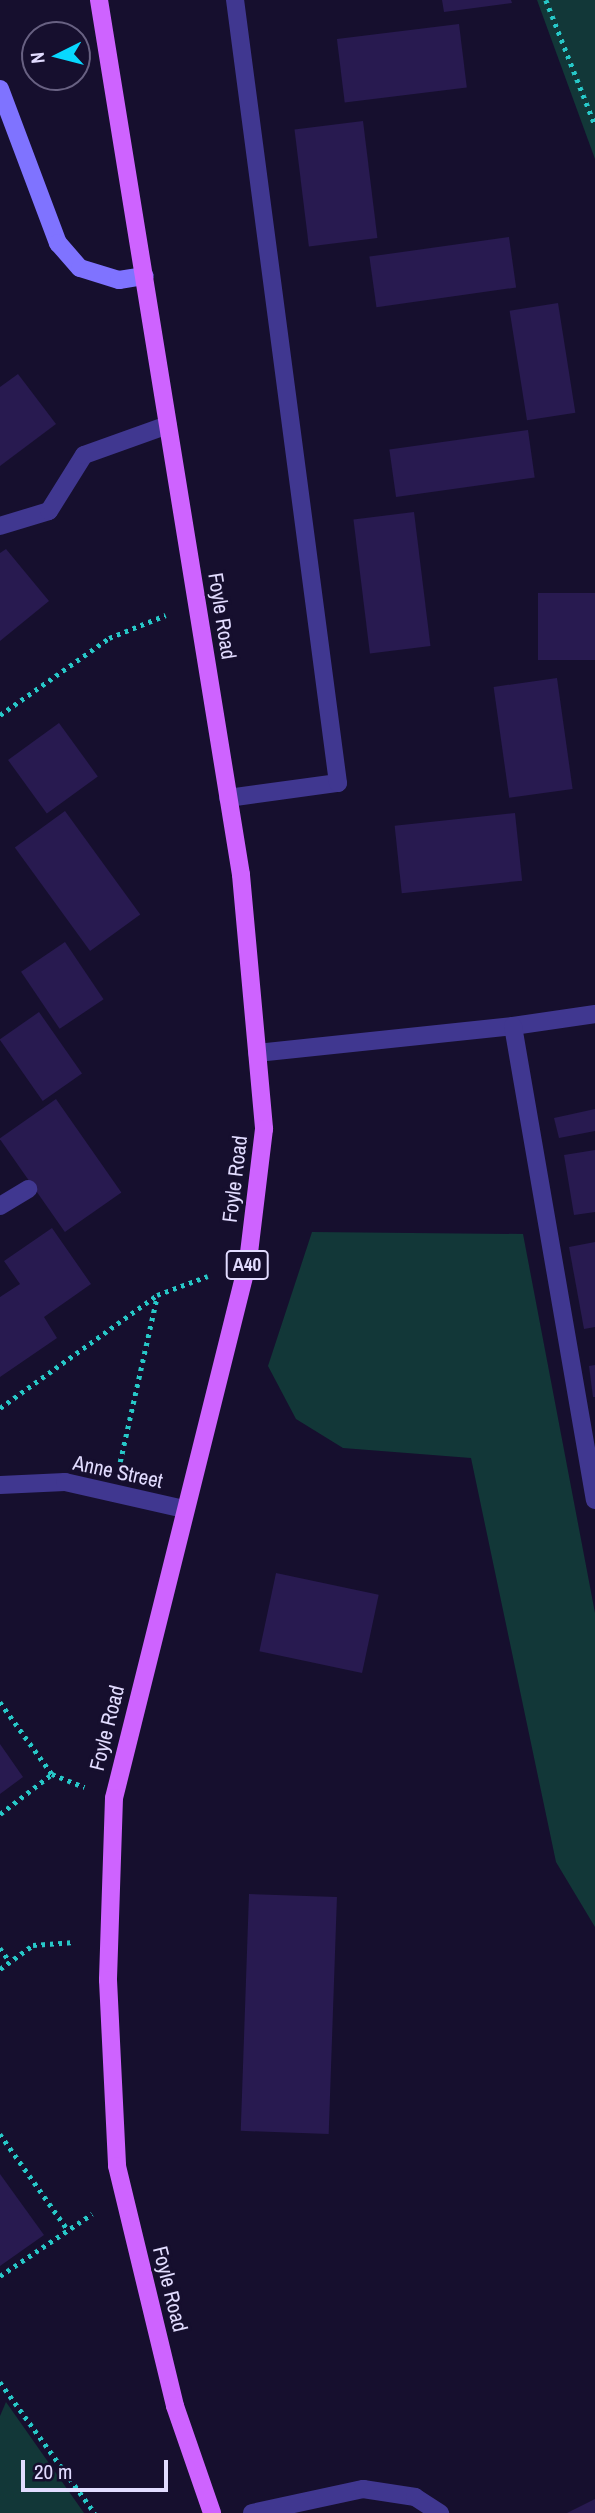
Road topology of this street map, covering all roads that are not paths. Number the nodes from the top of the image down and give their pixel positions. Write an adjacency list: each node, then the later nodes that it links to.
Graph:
1 (99, 0): 4 (main road, Foyle Road / A40)
2 (235, 0): 7 (street)
3 (0, 89): 4 (street)
4 (145, 276): 5 (main road, Foyle Road / A40)
5 (168, 425): 6 (street); 7 (main road, Foyle Road / A40)
6 (0, 526)
7 (228, 798): 10 (main road, Foyle Road / A40)
8 (595, 1014): 9 (street)
9 (513, 1026): 10 (street); 14 (street)
10 (257, 1053): 15 (main road, Foyle Road / A40)
11 (28, 1189): 12 (street)
12 (0, 1206)
13 (0, 1485): 15 (street, Anne Street)
14 (595, 1500)
15 (184, 1509): 16 (main road, Foyle Road / A40)
16 (212, 2513)
17 (252, 2513): 18 (street)
18 (440, 2513)

